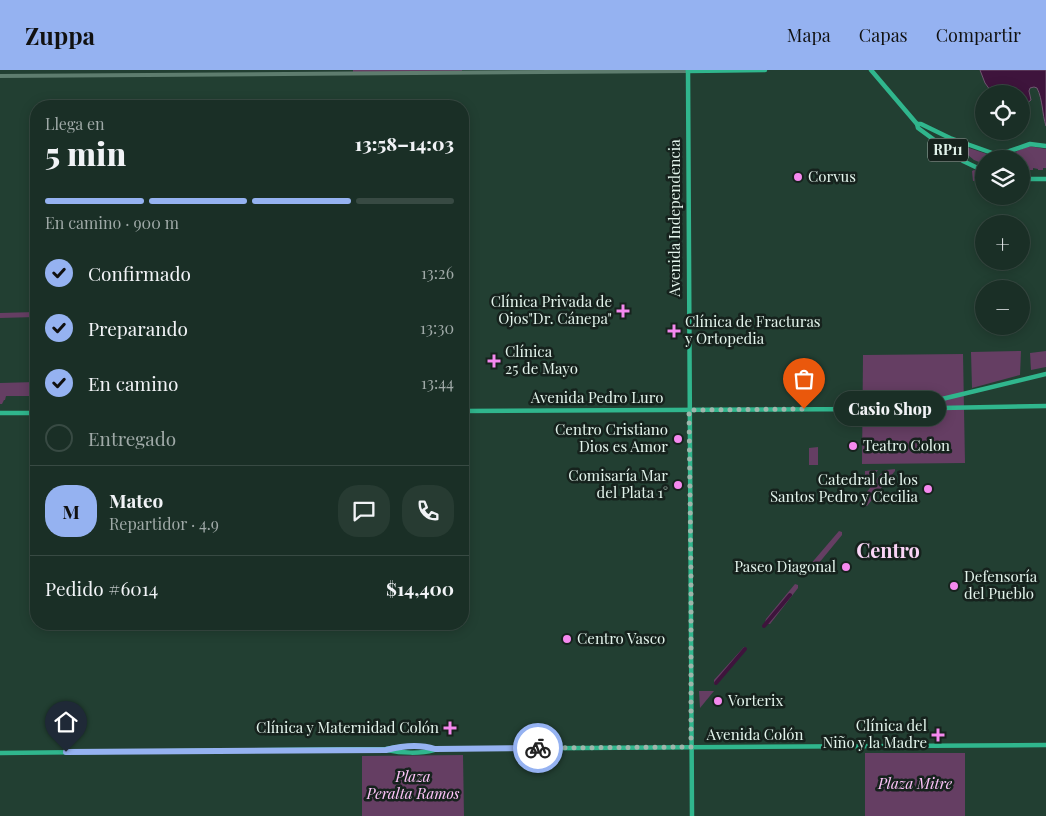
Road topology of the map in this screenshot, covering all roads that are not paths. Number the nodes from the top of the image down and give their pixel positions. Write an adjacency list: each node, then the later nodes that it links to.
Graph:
1 (688, 70): 2 (main road); 4 (main road); 19 (main road, Avenida Independencia)
2 (765, 70)
3 (870, 70): 5 (main road, RP11)
4 (0, 76)
5 (917, 124): 6 (main road, RP11); 8 (main road, RP11)
6 (950, 138): 7 (main road, RP11); 8 (main road)
7 (1046, 146)
8 (946, 148): 9 (main road, RP11)
9 (975, 167)
10 (1030, 179): 11 (main road)
11 (1046, 179)
12 (1046, 374): 13 (main road)
13 (942, 399): 15 (main road); 17 (main road)
14 (910, 400): 15 (main road); 18 (main road, Avenida Pedro Luro); 24 (main road)
15 (918, 400): 23 (main road)
16 (1046, 406): 17 (main road)
17 (941, 408): 23 (main road)
18 (881, 409): 19 (main road, Avenida Pedro Luro); 24 (main road, Avenida Pedro Luro)
19 (689, 410): 20 (main road, Avenida Pedro Luro); 26 (main road, Avenida Independencia)
20 (469, 411)
21 (0, 413): 22 (main road)
22 (30, 413)
23 (922, 416): 24 (main road)
24 (910, 417)
25 (1046, 746): 26 (main road, Avenida Colón)
26 (691, 747): 27 (main road, Avenida Colón); 30 (main road, Avenida Independencia)
27 (434, 749): 28 (main road, Avenida Colón); 28 (main road, Avenida Colón)
28 (386, 750): 29 (main road, Avenida Colón)
29 (0, 753)
30 (692, 816)

